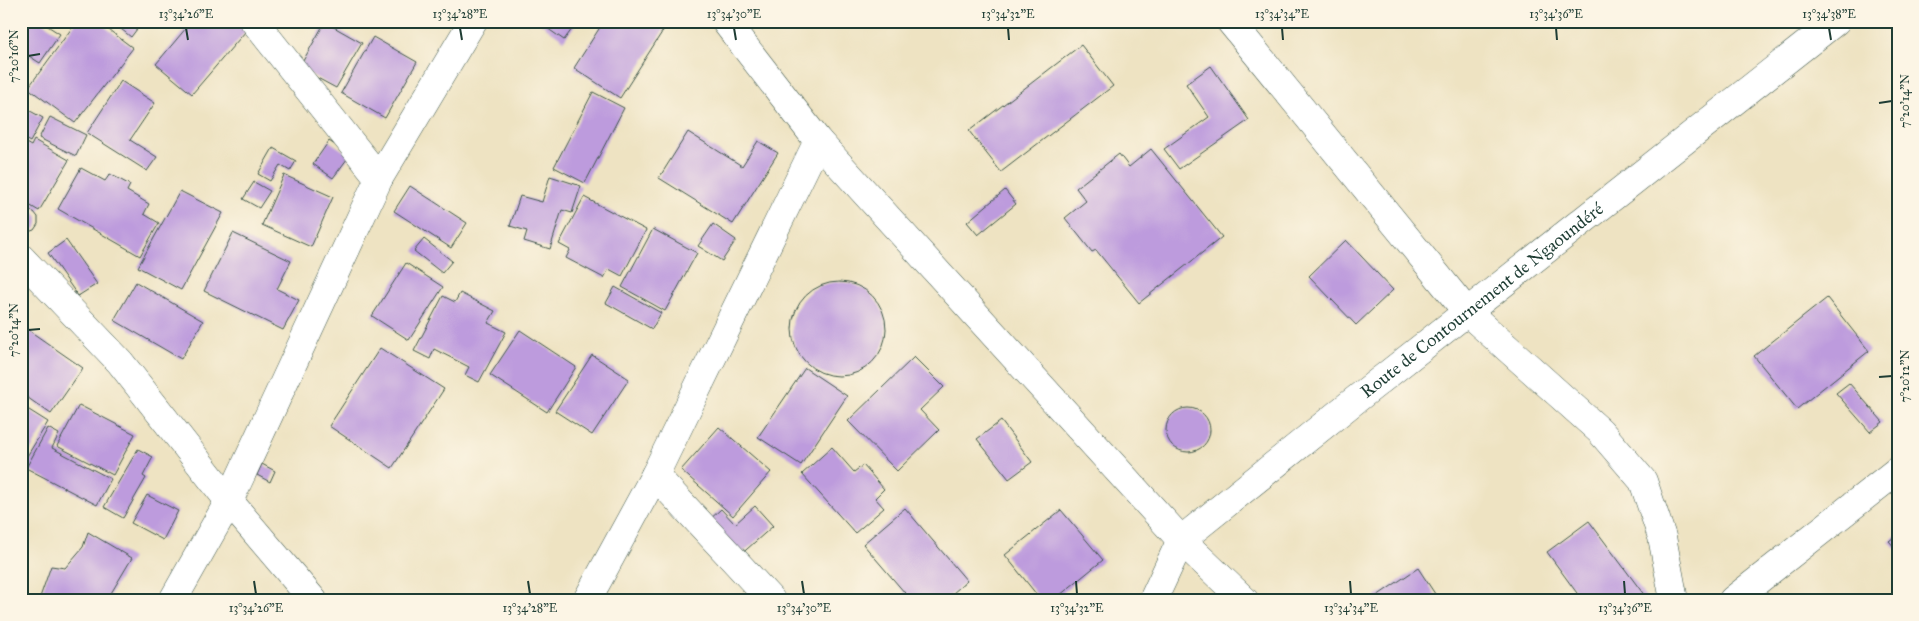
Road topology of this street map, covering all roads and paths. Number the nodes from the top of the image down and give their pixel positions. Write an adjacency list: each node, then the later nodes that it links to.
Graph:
1 (254, 21): 7 (street)
2 (473, 21): 7 (street)
3 (725, 21): 6 (street)
4 (1230, 21): 9 (street)
5 (1836, 21): 9 (street, Route de Contournement de Ngaoundéré)
6 (818, 141): 11 (street); 13 (street)
7 (379, 178): 12 (street)
8 (21, 258): 12 (street)
9 (1467, 312): 13 (street, Route de Contournement de Ngaoundéré); 20 (street)
10 (1898, 470): 21 (street)
11 (655, 475): 16 (street); 17 (street)
12 (229, 500): 14 (street); 15 (street)
13 (1182, 540): 18 (street, Route de Contournement de Ngaoundéré); 19 (street)
14 (172, 600)
15 (313, 600)
16 (587, 600)
17 (771, 600)
18 (1153, 600)
19 (1244, 600)
20 (1674, 600)
21 (1733, 600)

